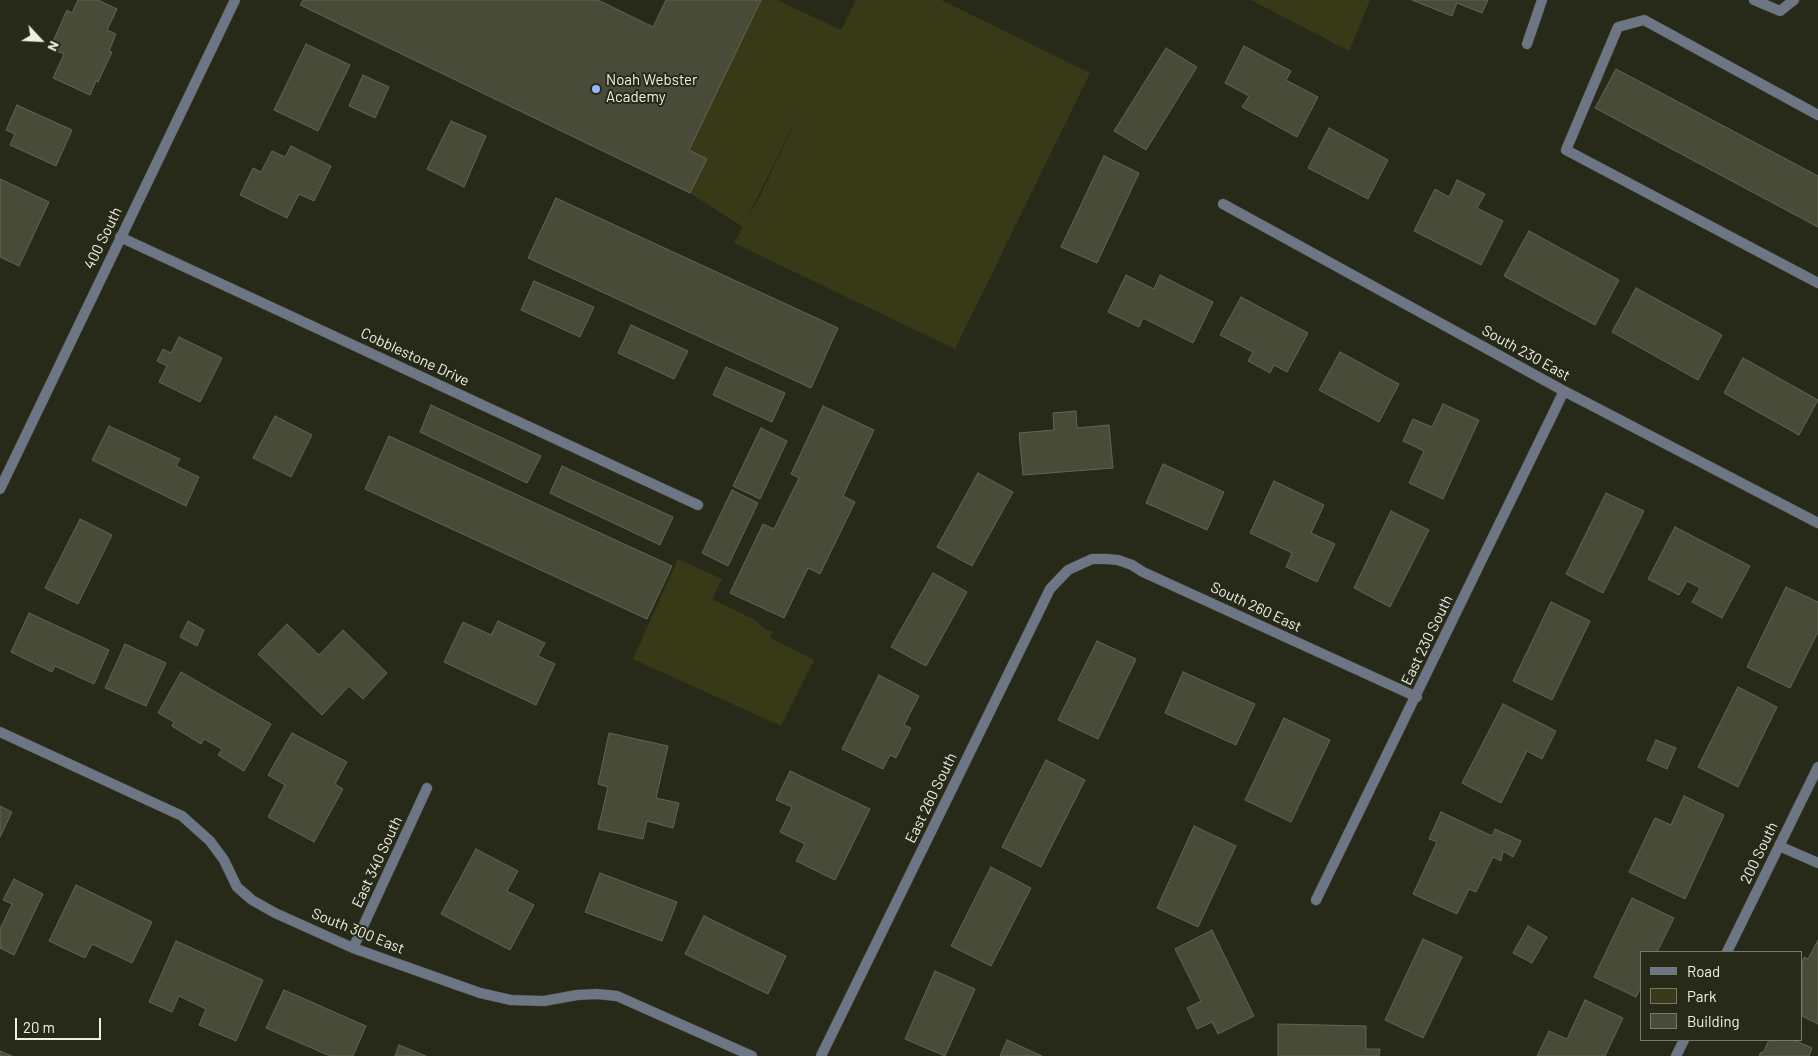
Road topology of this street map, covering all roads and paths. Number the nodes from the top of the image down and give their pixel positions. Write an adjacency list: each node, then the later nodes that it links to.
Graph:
1 (235, 0): 8 (street, 400 South)
2 (1542, 0): 5 (street)
3 (1754, 0): 4 (street)
4 (1794, 0)
5 (1527, 44)
6 (1818, 115): 9 (street)
7 (1223, 204): 10 (street, South 230 East)
8 (120, 236): 11 (street, 400 South); 12 (street, Cobblestone Drive)
9 (1818, 283)
10 (1564, 392): 13 (street, South 230 East); 15 (street, East 230 South)
11 (0, 489)
12 (698, 505)
13 (1818, 523)
14 (1080, 564): 15 (street, South 260 East); 26 (street, East 260 South)
15 (1417, 697): 21 (street, East 230 South)
16 (0, 732): 22 (street, South 300 East)
17 (1818, 767): 19 (street, 200 South)
18 (427, 788): 22 (street, East 340 South)
19 (1779, 846): 20 (street); 23 (street, 200 South)
20 (1818, 863)
21 (1316, 900)
22 (354, 948): 25 (street, South 300 East)
23 (1727, 951)
24 (1684, 1041): 27 (street)
25 (752, 1056)
26 (821, 1056)
27 (1676, 1056)

